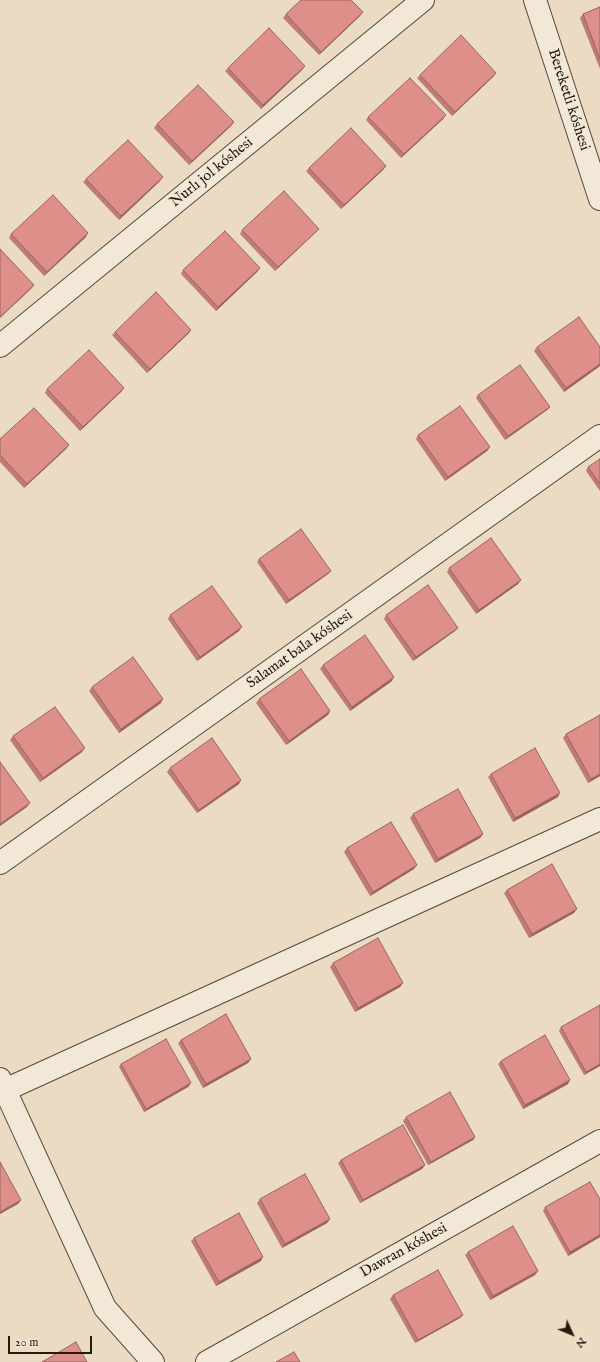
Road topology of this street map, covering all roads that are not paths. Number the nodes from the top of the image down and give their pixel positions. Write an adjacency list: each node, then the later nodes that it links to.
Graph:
1 (423, 0): 4 (street, Nurlı jol kóshesi)
2 (535, 0): 3 (street, Bereketli kóshesi)
3 (600, 199)
4 (0, 346)
5 (600, 436): 7 (street, Salamat bala kóshesi)
6 (600, 819): 8 (street)
7 (0, 863)
8 (2, 1085): 10 (street)
9 (600, 1140): 11 (street, Dawran kóshesi)
10 (153, 1362)
11 (207, 1362)

